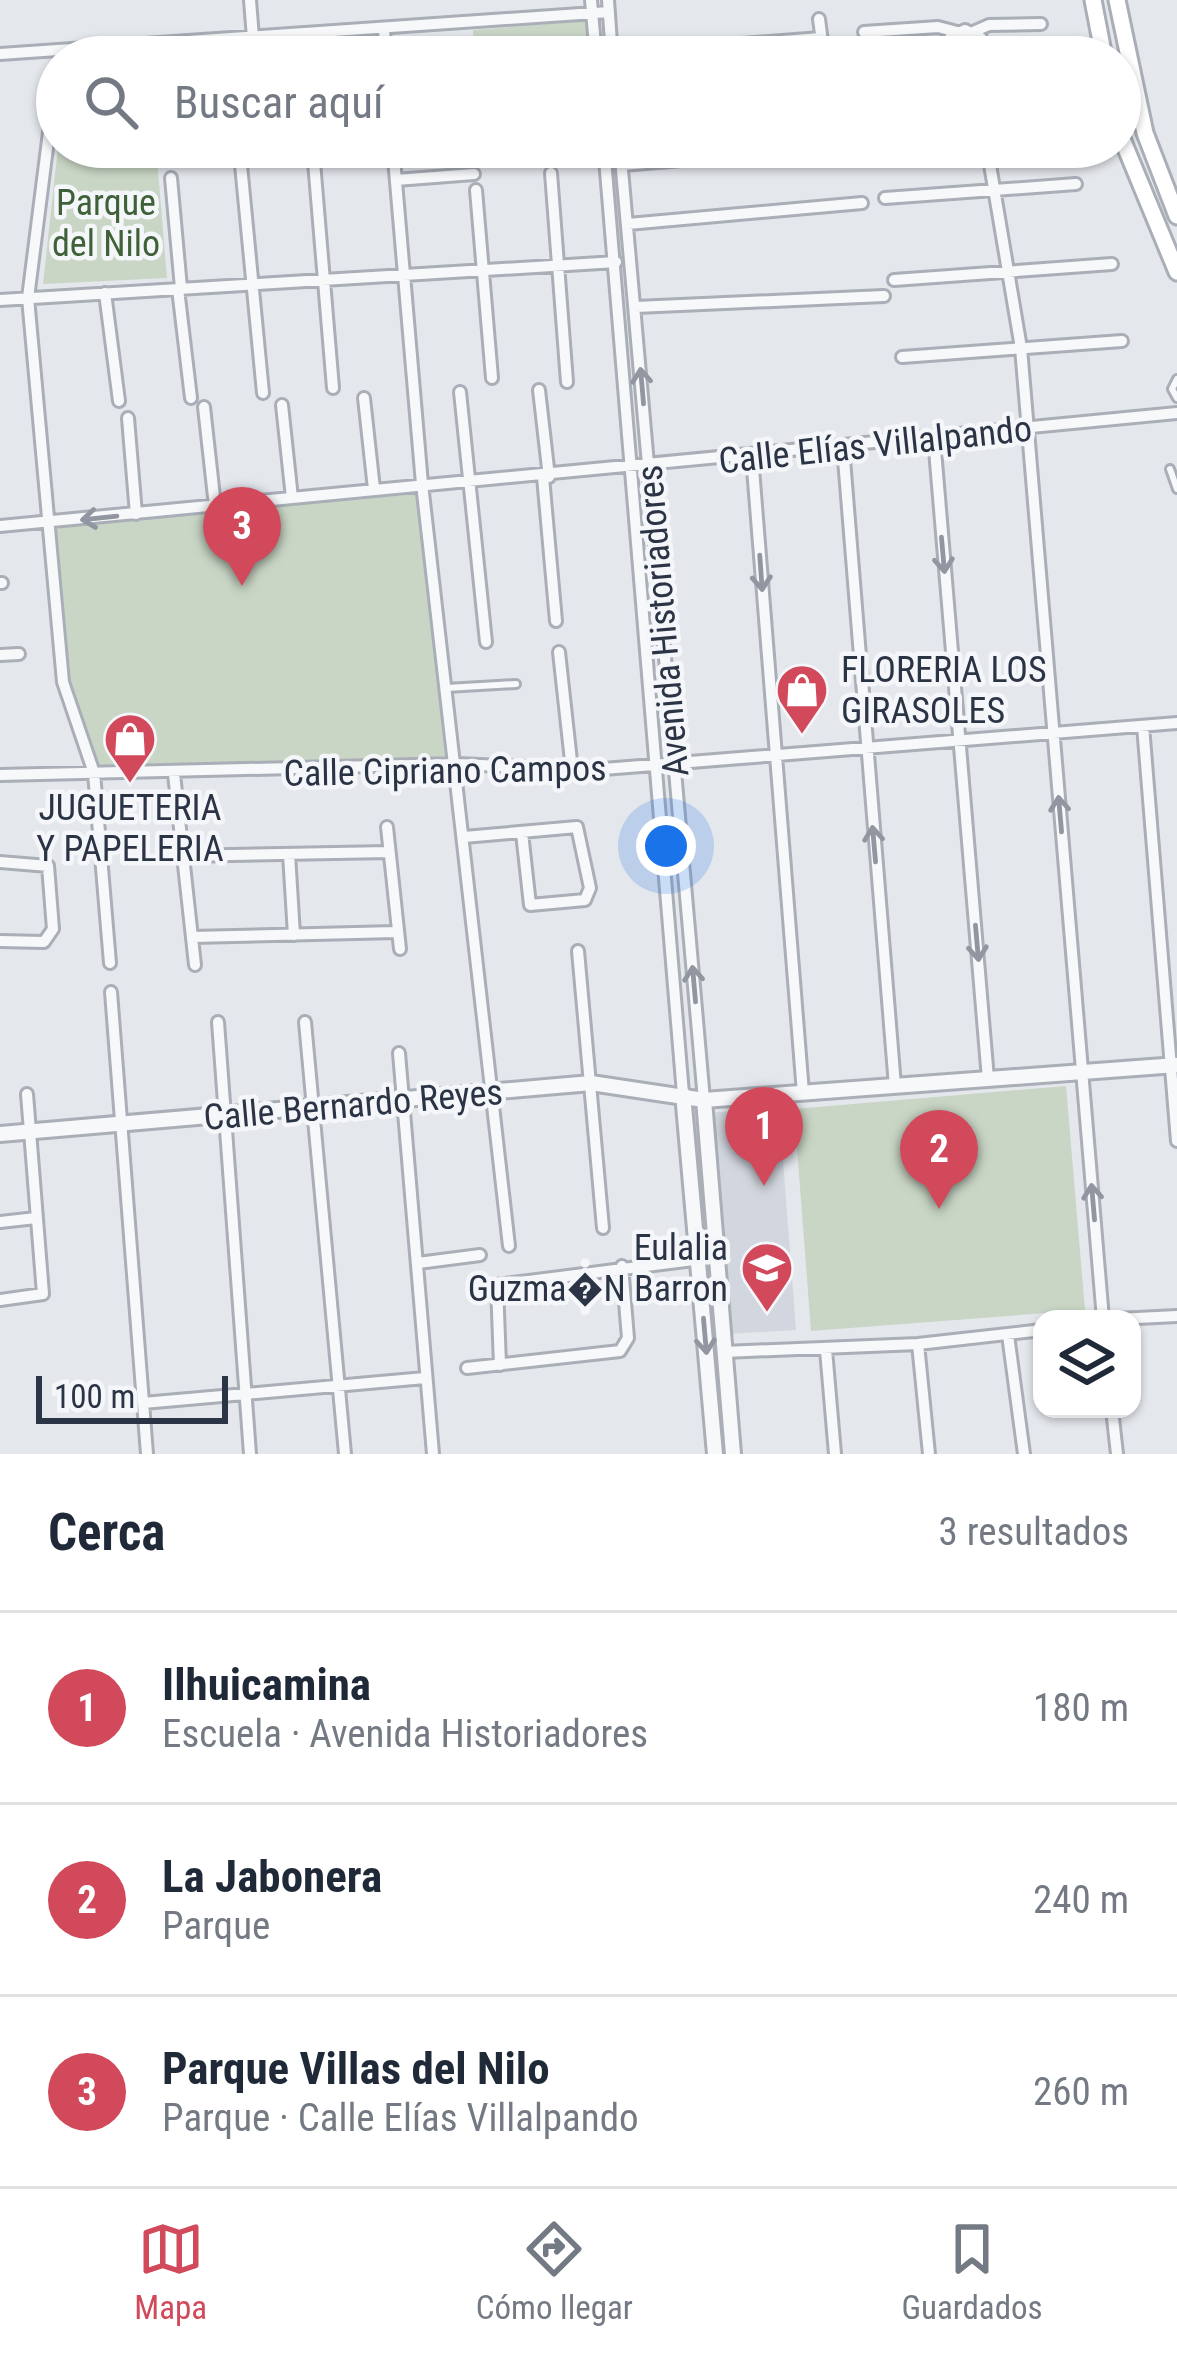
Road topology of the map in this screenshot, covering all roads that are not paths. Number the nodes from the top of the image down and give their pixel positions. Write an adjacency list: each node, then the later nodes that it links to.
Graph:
1 (250, 0): 12 (street)
2 (1093, 0): 20 (main road)
3 (1118, 0): 21 (main road)
4 (592, 6): 5 (street); 8 (street); 15 (street)
5 (608, 6): 16 (street)
6 (819, 19): 17 (street)
7 (1042, 24): 11 (street)
8 (384, 30): 13 (street); 14 (street)
9 (864, 32): 10 (street)
10 (957, 32): 11 (street); 18 (street)
11 (973, 32): 19 (street)
12 (253, 36)
13 (314, 36)
14 (384, 36)
15 (594, 36)
16 (610, 36)
17 (821, 36)
18 (952, 36)
19 (976, 36)
20 (1100, 36)
21 (1125, 36)
22 (0, 54): 23 (street)
23 (36, 55)
24 (1141, 113): 42 (main road)
25 (44, 168): 58 (street)
26 (241, 168): 54 (street)
27 (314, 168): 52 (street)
28 (395, 168): 36 (street)
29 (606, 168): 45 (street, Avenida Historiadores)
30 (622, 168): 43 (street, Avenida Historiadores)
31 (991, 168): 39 (street)
32 (1134, 168): 50 (main road)
33 (550, 173): 47 (street)
34 (474, 174): 36 (street)
35 (171, 178): 55 (street)
36 (396, 180): 51 (street)
37 (1076, 184): 39 (street)
38 (476, 190): 49 (street)
39 (996, 190): 40 (street); 48 (street)
40 (885, 198)
41 (862, 203): 43 (street)
42 (1177, 216)
43 (628, 224): 44 (street, Avenida Historiadores)
44 (632, 261): 45 (street); 60 (street, Avenida Historiadores)
45 (614, 262): 47 (street); 84 (street, Avenida Historiadores)
46 (1112, 264): 48 (street)
47 (557, 266): 49 (street); 66 (street)
48 (1010, 269): 53 (street); 62 (street)
49 (482, 270): 51 (street); 64 (street)
50 (1177, 272)
51 (403, 275): 52 (street); 87 (street)
52 (321, 280): 54 (street); 67 (street)
53 (894, 280)
54 (250, 284): 55 (street); 70 (street)
55 (179, 289): 56 (street); 71 (street)
56 (105, 293): 58 (street); 74 (street)
57 (884, 296): 60 (street)
58 (28, 298): 59 (street); 94 (street)
59 (0, 300)
60 (636, 308): 83 (street, Avenida Historiadores, one-way to 60)
61 (1122, 340): 62 (street)
62 (1021, 348): 63 (street); 79 (street)
63 (902, 358)
64 (492, 378)
65 (1177, 380): 73 (lane)
66 (567, 382)
67 (333, 388)
68 (539, 389): 86 (street)
69 (460, 392): 88 (street)
70 (263, 393)
71 (191, 398)
72 (364, 398): 89 (street)
73 (1177, 398)
74 (119, 401)
75 (281, 405): 91 (street)
76 (204, 407): 92 (street)
77 (1177, 413): 79 (street, Calle Elías Villalpando)
78 (128, 418): 93 (street)
79 (1027, 429): 80 (street, Calle Elías Villalpando); 105 (street)
80 (934, 438): 81 (street, Calle Elías Villalpando); 106 (street, one-way to 106)
81 (842, 447): 82 (street, Calle Elías Villalpando); 107 (street)
82 (752, 456): 83 (street, Calle Elías Villalpando); 108 (street, one-way to 108)
83 (649, 467): 84 (street, Calle Elías Villalpando); 110 (street, Avenida Historiadores)
84 (632, 468): 86 (street, Calle Elías Villalpando); 111 (street, Avenida Historiadores)
85 (1170, 469): 90 (lane)
86 (546, 477): 88 (street, Calle Elías Villalpando); 96 (street)
87 (422, 484): 88 (street, Calle Elías Villalpando); 89 (street, Calle Elías Villalpando); 102 (street)
88 (471, 484): 97 (street)
89 (374, 489): 91 (street, Calle Elías Villalpando)
90 (1177, 489)
91 (292, 497): 92 (street, Calle Elías Villalpando)
92 (214, 506): 93 (street, Calle Elías Villalpando)
93 (136, 514): 94 (street, Calle Elías Villalpando, one-way to 94)
94 (48, 523): 95 (street, Calle Elías Villalpando); 113 (street)
95 (0, 526)
96 (556, 621)
97 (486, 643)
98 (559, 652): 112 (street)
99 (19, 654): 100 (street)
100 (0, 655)
101 (516, 684): 102 (lane)
102 (446, 688): 109 (street)
103 (1177, 723): 104 (street, Calle Cipriano Campos)
104 (1143, 726): 105 (street, Calle Cipriano Campos); 135 (street)
105 (1053, 734): 106 (street, Calle Cipriano Campos); 136 (street, one-way to 105)
106 (960, 742): 107 (street, Calle Cipriano Campos); 137 (street, one-way to 137)
107 (866, 750): 108 (street, Calle Cipriano Campos); 139 (street, one-way to 107)
108 (775, 758): 110 (street, Calle Cipriano Campos); 141 (street)
109 (457, 764): 112 (street, Calle Cipriano Campos); 114 (street, Calle Cipriano Campos); 118 (street)
110 (675, 765): 111 (street, Calle Cipriano Campos); 145 (street, Avenida Historiadores, one-way to 110)
111 (654, 766): 112 (street, Calle Cipriano Campos); 143 (street, Avenida Historiadores)
112 (572, 770)
113 (94, 773): 114 (street, Calle Cipriano Campos); 115 (street, Calle Cipriano Campos); 129 (street)
114 (174, 774): 121 (street)
115 (0, 775)
116 (387, 827): 119 (street)
117 (522, 833): 117 (street); 118 (street)
118 (464, 837): 140 (street)
119 (389, 852): 120 (street); 123 (street)
120 (289, 854): 121 (street); 124 (street)
121 (183, 856): 125 (street)
122 (0, 862): 126 (street)
123 (396, 932): 124 (street); 127 (street)
124 (295, 934): 125 (street)
125 (192, 937): 130 (street)
126 (0, 941)
127 (400, 949)
128 (578, 951): 138 (street)
129 (110, 963)
130 (195, 965)
131 (111, 992): 148 (street)
132 (218, 1022): 147 (street)
133 (305, 1022): 146 (street)
134 (399, 1053): 144 (street)
135 (1173, 1066): 136 (street, Calle Bernardo Reyes); 151 (street)
136 (1082, 1072): 137 (street, Calle Bernardo Reyes); 162 (street, one-way to 136)
137 (988, 1079): 139 (street, Calle Bernardo Reyes)
138 (591, 1083): 140 (street, Calle Bernardo Reyes); 143 (street, Calle Bernardo Reyes); 154 (street)
139 (895, 1086): 141 (street, Calle Bernardo Reyes)
140 (495, 1093): 144 (street, Calle Bernardo Reyes); 155 (street)
141 (803, 1093): 145 (street, Calle Bernardo Reyes)
142 (27, 1094): 149 (street)
143 (683, 1094): 145 (street, Calle Bernardo Reyes); 158 (street, Avenida Historiadores)
144 (403, 1100): 146 (street, Calle Bernardo Reyes); 159 (street)
145 (704, 1100): 157 (street, Avenida Historiadores)
146 (314, 1108): 147 (street, Calle Bernardo Reyes); 173 (street)
147 (222, 1115): 148 (street, Calle Bernardo Reyes); 174 (street)
148 (121, 1124): 149 (street, Calle Bernardo Reyes); 175 (street)
149 (30, 1131): 150 (street, Calle Bernardo Reyes); 152 (street)
150 (0, 1134)
151 (1177, 1141)
152 (36, 1218): 153 (street); 161 (street)
153 (0, 1222)
154 (603, 1228)
155 (509, 1246)
156 (480, 1255): 159 (street)
157 (717, 1257): 158 (street); 169 (street, Avenida Historiadores)
158 (698, 1258): 160 (street); 181 (street, Avenida Historiadores, one-way to 181)
159 (418, 1263): 172 (street)
160 (622, 1266): 170 (street); 170 (street)
161 (0, 1300)
162 (1102, 1310)
163 (1177, 1316): 164 (street)
164 (1141, 1318)
165 (1033, 1331): 166 (street)
166 (1008, 1335): 167 (street); 185 (street)
167 (918, 1344): 168 (street); 184 (street)
168 (826, 1350): 169 (street); 183 (street)
169 (724, 1352): 182 (street, Avenida Historiadores)
170 (500, 1365): 171 (street)
171 (467, 1368)
172 (425, 1378): 173 (street); 180 (street)
173 (340, 1386): 174 (street); 179 (street)
174 (247, 1394): 175 (street); 178 (street)
175 (142, 1402): 177 (street)
176 (1113, 1418): 186 (street)
177 (147, 1454)
178 (250, 1454)
179 (345, 1454)
180 (433, 1454)
181 (715, 1454)
182 (733, 1454)
183 (835, 1454)
184 (929, 1454)
185 (1024, 1454)
186 (1117, 1454)

